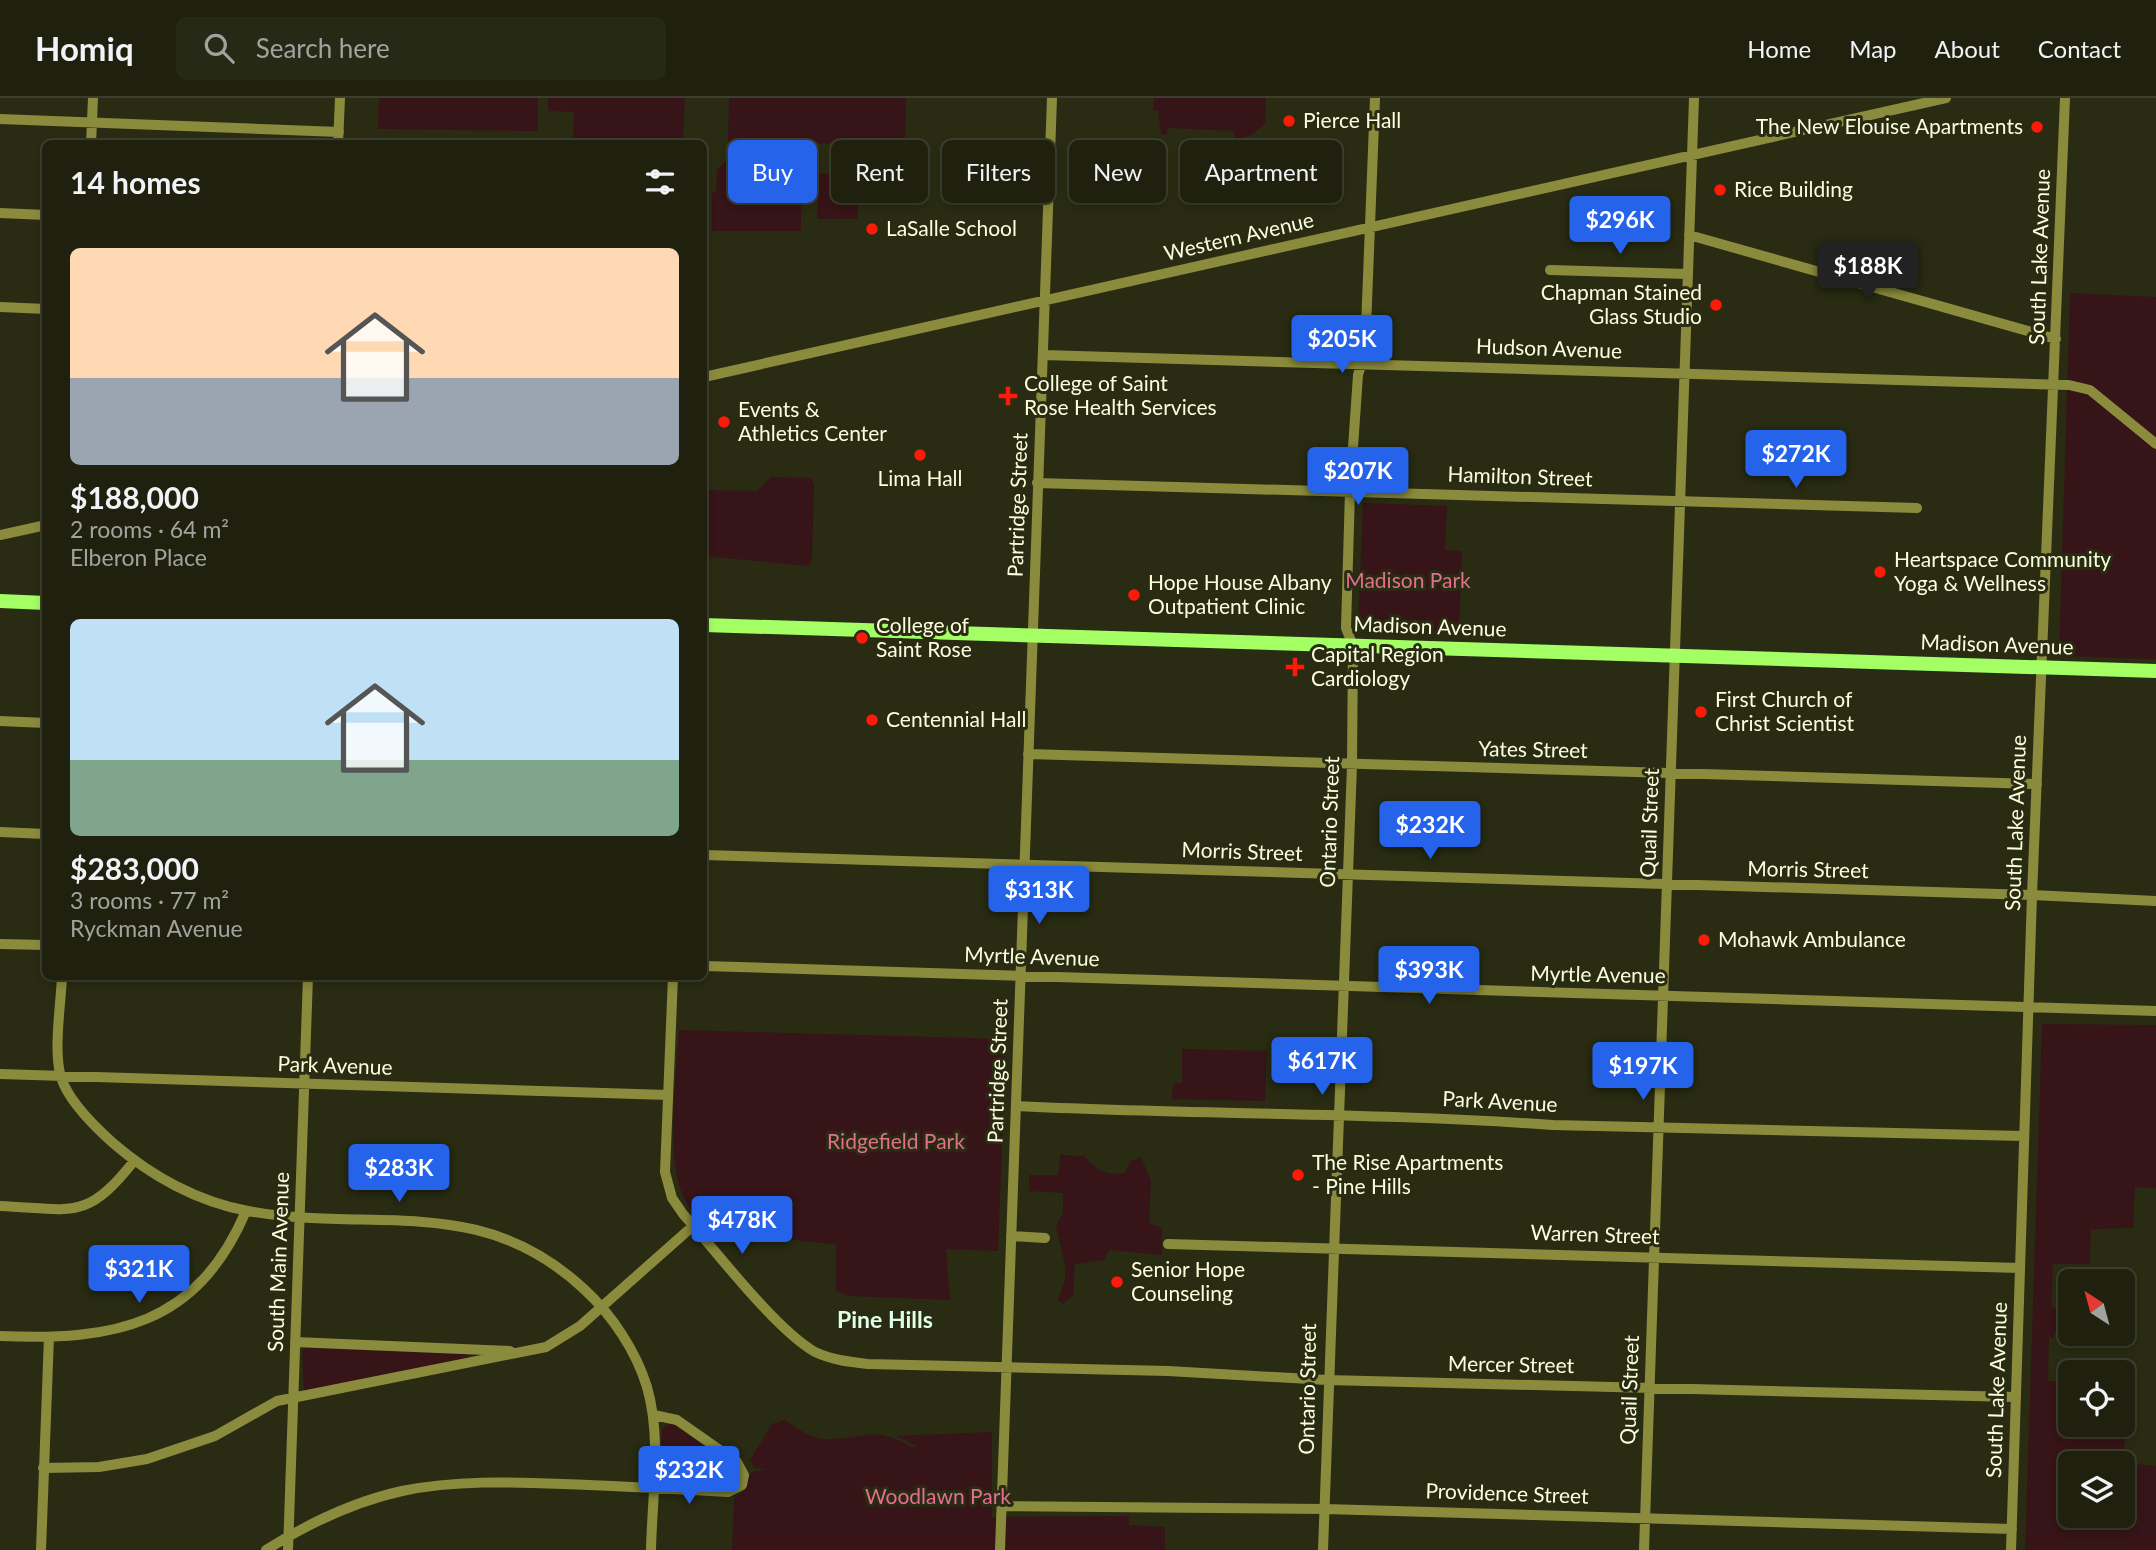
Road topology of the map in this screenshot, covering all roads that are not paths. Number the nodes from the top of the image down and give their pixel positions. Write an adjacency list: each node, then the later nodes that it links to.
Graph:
1 (93, 98): 9 (street)
2 (340, 98): 10 (street)
3 (1052, 98): 19 (street, Partridge Street)
4 (1375, 98): 15 (street, Ontario Street)
5 (1694, 98): 12 (street, Quail Street)
6 (1946, 98): 12 (street, Western Avenue)
7 (2065, 98): 22 (street, South Lake Avenue)
8 (0, 119): 9 (street)
9 (92, 122): 10 (street); 11 (street)
10 (338, 138)
11 (91, 140)
12 (1692, 155): 15 (street, Western Avenue); 16 (street, Quail Street)
13 (0, 213): 14 (street)
14 (42, 215)
15 (1371, 228): 19 (street, Western Avenue); 24 (street, Ontario Street)
16 (1689, 235): 18 (street, Quail Street); 22 (street)
17 (1550, 270): 18 (street)
18 (1688, 274): 25 (street, Quail Street)
19 (1046, 300): 23 (street, Partridge Street); 26 (street, Western Avenue)
20 (0, 307): 21 (street)
21 (42, 309)
22 (2056, 339): 27 (street, South Lake Avenue)
23 (1043, 355): 24 (street, Hudson Avenue); 29 (street, Partridge Street)
24 (1362, 363): 25 (street, Hudson Avenue); 30 (street, Ontario Street)
25 (1685, 373): 27 (street, Hudson Avenue); 31 (street, Quail Street)
26 (707, 376)
27 (2054, 384): 28 (street, Hudson Avenue); 41 (street, South Lake Avenue)
28 (2156, 444)
29 (1037, 484): 30 (street, Hamilton Street); 38 (street, Partridge Street)
30 (1350, 491): 31 (street, Hamilton Street); 39 (street, Ontario Street)
31 (1679, 502): 32 (street, Hamilton Street); 40 (street, Quail Street)
32 (1917, 508)
33 (42, 526): 34 (street)
34 (0, 535)
35 (0, 601): 36 (main road)
36 (42, 603)
37 (707, 625): 38 (main road, Madison Avenue)
38 (1032, 636): 39 (main road, Madison Avenue); 45 (street, Partridge Street)
39 (1353, 646): 40 (main road, Madison Avenue); 46 (street, Ontario Street)
40 (1675, 656): 41 (main road, Madison Avenue); 47 (street, Quail Street)
41 (2042, 668): 42 (main road, Madison Avenue); 48 (street, South Lake Avenue)
42 (2156, 671)
43 (0, 722): 44 (street)
44 (42, 723)
45 (1028, 754): 46 (street, Yates Street); 52 (street, Partridge Street)
46 (1352, 765): 47 (street, Yates Street); 53 (street, Ontario Street)
47 (1672, 773): 48 (street, Yates Street); 54 (street, Quail Street)
48 (2037, 784): 55 (street, South Lake Avenue)
49 (0, 832): 50 (street)
50 (42, 834)
51 (707, 855): 52 (street, Morris Street)
52 (1025, 865): 53 (street, Morris Street); 60 (street, Partridge Street)
53 (1349, 874): 54 (street, Morris Street); 64 (street, Ontario Street)
54 (1667, 886): 55 (street, Morris Street); 65 (street, Quail Street)
55 (2032, 895): 56 (street, Morris Street); 66 (street, South Lake Avenue)
56 (2156, 901)
57 (0, 944): 58 (street)
58 (42, 945)
59 (707, 967): 60 (street, Myrtle Avenue)
60 (1021, 976): 64 (street, Myrtle Avenue); 72 (street, Partridge Street)
61 (62, 980): 69 (street)
62 (308, 980): 70 (street, South Main Avenue)
63 (673, 980): 71 (street, Mercer Street)
64 (1341, 988): 65 (street, Myrtle Avenue); 73 (street, Ontario Street)
65 (1665, 996): 66 (street, Myrtle Avenue); 74 (street, Quail Street)
66 (2030, 1007): 67 (street, Myrtle Avenue); 75 (street, South Lake Avenue)
67 (2156, 1011)
68 (0, 1074): 69 (street, Park Avenue)
69 (60, 1075): 70 (street, Park Avenue); 76 (street)
70 (304, 1084): 71 (street, Park Avenue); 79 (street, South Main Avenue)
71 (668, 1095): 80 (street, Mercer Street)
72 (1016, 1106): 73 (street, Park Avenue); 81 (street, Partridge Street)
73 (1337, 1116): 74 (street, Park Avenue); 84 (street, Ontario Street)
74 (1658, 1127): 75 (street, Park Avenue); 85 (street, Quail Street)
75 (2023, 1136): 86 (street, South Lake Avenue)
76 (134, 1161): 77 (street); 78 (street)
77 (0, 1206)
78 (246, 1211): 79 (street); 89 (street)
79 (300, 1217): 87 (street); 90 (street, South Main Avenue)
80 (693, 1226): 87 (street); 92 (street, Mercer Street)
81 (1012, 1237): 82 (street); 92 (street, Partridge Street)
82 (1045, 1238)
83 (1168, 1244): 84 (street, Warren Street)
84 (1332, 1246): 85 (street, Warren Street); 93 (street, Ontario Street)
85 (1653, 1256): 86 (street, Warren Street); 94 (street, Quail Street)
86 (2020, 1268): 95 (street, South Lake Avenue)
87 (602, 1307): 91 (street); 97 (street)
88 (0, 1336): 89 (street)
89 (48, 1336): 98 (street)
90 (295, 1342): 91 (street); 96 (street, South Main Avenue)
91 (523, 1352): 96 (street)
92 (1007, 1366): 93 (street, Mercer Street); 100 (street, Partridge Street)
93 (1327, 1380): 94 (street, Mercer Street); 101 (street, Ontario Street)
94 (1648, 1388): 95 (street, Mercer Street); 102 (street, Quail Street)
95 (2015, 1397): 103 (street, South Lake Avenue)
96 (292, 1399): 98 (street); 104 (street, South Main Avenue)
97 (654, 1415): 99 (street); 99 (street)
98 (43, 1468): 105 (street)
99 (652, 1488): 104 (street); 108 (street)
100 (1001, 1506): 101 (street, Providence Street); 109 (street, Partridge Street)
101 (1325, 1508): 102 (street, Providence Street); 110 (street, Ontario Street)
102 (1646, 1518): 103 (street, Providence Street); 111 (street, Quail Street)
103 (2012, 1529): 112 (street, South Lake Avenue)
104 (288, 1535): 106 (street); 107 (street, South Main Avenue)
105 (41, 1550)
106 (265, 1550)
107 (288, 1550)
108 (650, 1550)
109 (1000, 1550)
110 (1323, 1550)
111 (1644, 1550)
112 (2011, 1550)

